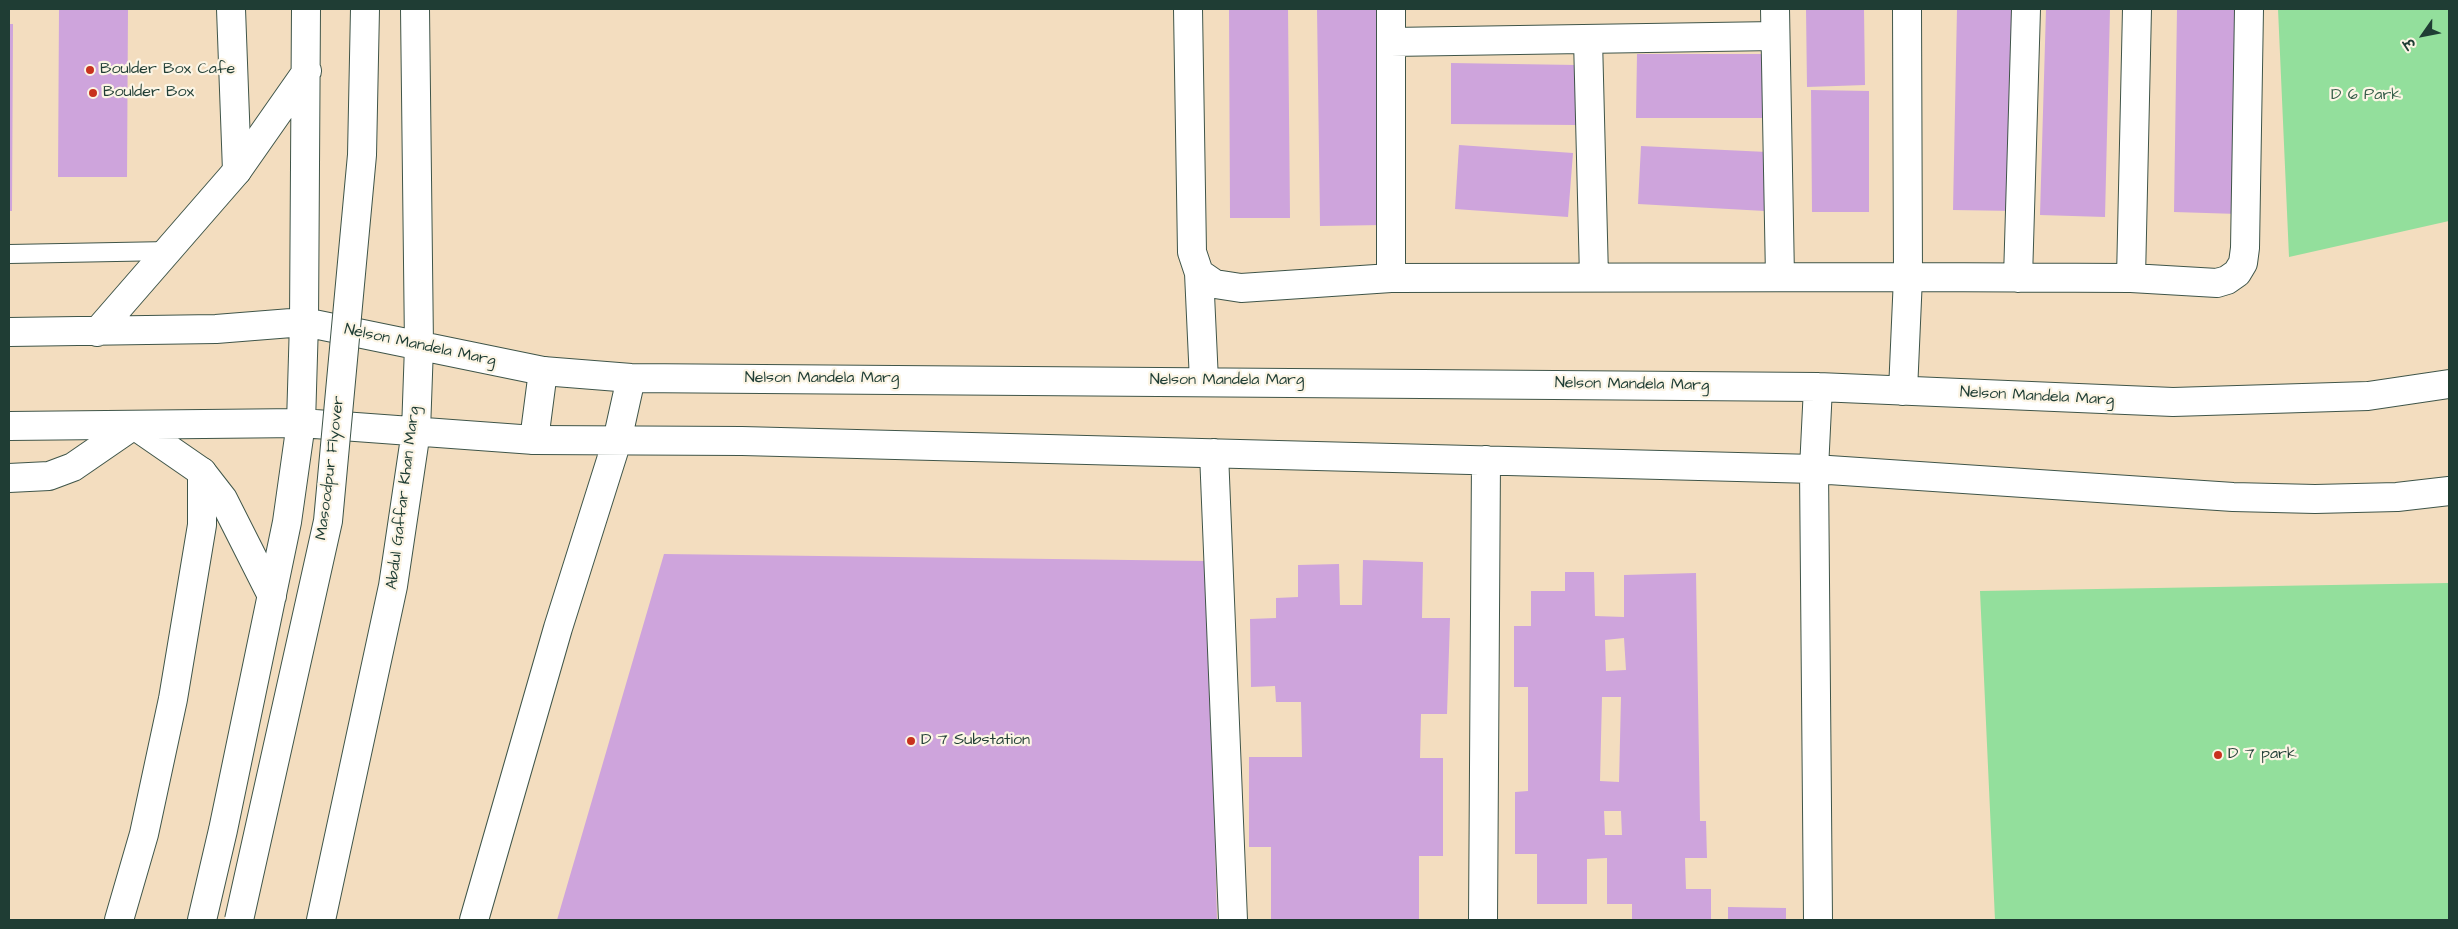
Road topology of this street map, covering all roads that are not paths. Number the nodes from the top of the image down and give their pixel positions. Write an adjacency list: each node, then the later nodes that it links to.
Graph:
1 (231, 9): 16 (street)
2 (306, 9): 15 (street)
3 (365, 9): 51 (street, Masoodpur Flyover, bridge)
4 (415, 9): 29 (street, Abdul Gaffar Khan Marg)
5 (1188, 9): 19 (street)
6 (1392, 9): 14 (street)
7 (1775, 9): 12 (street)
8 (1907, 9): 22 (street)
9 (2026, 9): 24 (street)
10 (2138, 9): 25 (street)
11 (2249, 9): 25 (street)
12 (1776, 36): 13 (street); 21 (street)
13 (1588, 39): 14 (street); 20 (street)
14 (1392, 42): 23 (street)
15 (307, 71): 16 (street); 26 (street)
16 (237, 171): 17 (street)
17 (169, 251): 18 (lane); 28 (street)
18 (9, 254)
19 (1199, 273): 23 (street); 32 (street)
20 (1594, 277): 21 (street); 23 (street)
21 (1780, 277): 22 (street)
22 (1908, 277): 24 (street); 35 (street)
23 (1392, 278)
24 (2018, 278): 25 (street)
25 (2131, 278)
26 (304, 322): 28 (street, Nelson Mandela Marg); 29 (street, Nelson Mandela Marg); 36 (street)
27 (9, 332): 28 (street, Nelson Mandela Marg)
28 (97, 332)
29 (418, 346): 30 (street, Nelson Mandela Marg); 39 (street, Abdul Gaffar Khan Marg)
30 (543, 371): 31 (street, Nelson Mandela Marg); 40 (street)
31 (631, 378): 32 (street, Nelson Mandela Marg); 41 (street)
32 (1204, 381): 34 (street, Nelson Mandela Marg)
33 (2449, 384): 35 (street, Nelson Mandela Marg)
34 (1818, 387): 35 (street, Nelson Mandela Marg); 44 (street)
35 (1903, 391)
36 (301, 423): 37 (street); 39 (street); 48 (street)
37 (134, 425): 38 (street); 45 (street); 46 (street)
38 (9, 426)
39 (416, 431): 40 (street); 52 (street, Abdul Gaffar Khan Marg)
40 (534, 440): 41 (street)
41 (617, 441): 42 (street); 53 (street)
42 (1214, 453): 43 (street); 54 (street)
43 (1486, 460): 44 (street); 55 (street)
44 (1814, 469): 47 (street); 56 (street)
45 (202, 472): 48 (street); 49 (street)
46 (9, 478)
47 (2449, 491)
48 (272, 596): 50 (street)
49 (120, 920)
50 (202, 920)
51 (239, 920)
52 (321, 920)
53 (474, 920)
54 (1233, 920)
55 (1483, 920)
56 (1818, 920)

